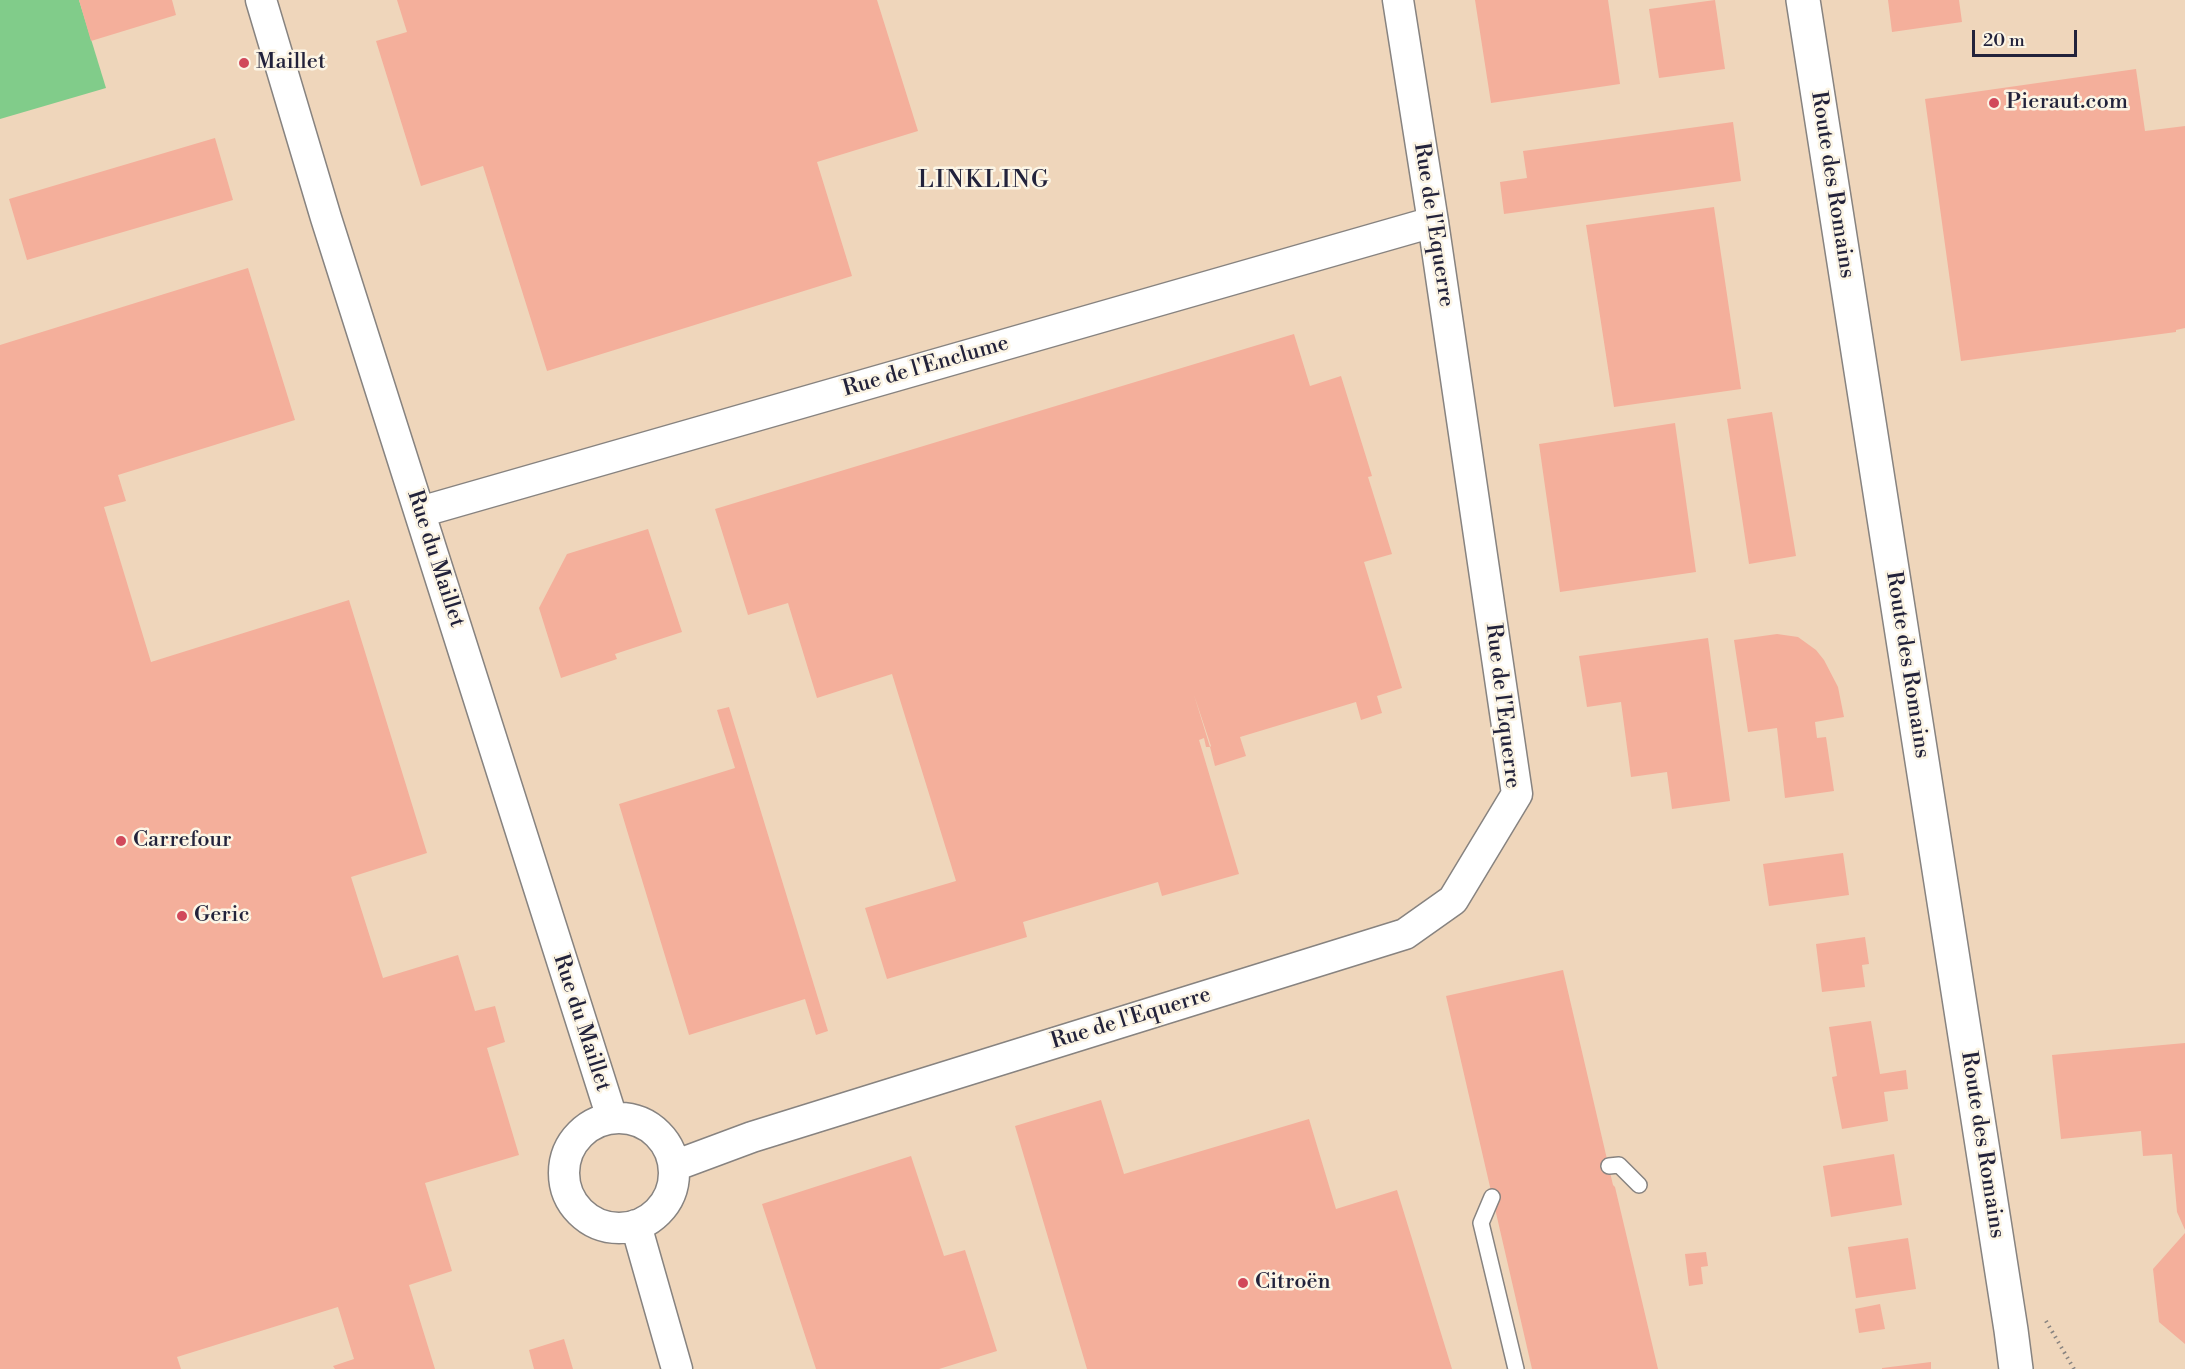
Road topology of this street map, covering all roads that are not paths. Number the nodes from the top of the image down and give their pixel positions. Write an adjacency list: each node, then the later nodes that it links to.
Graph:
1 (261, 0): 5 (street, Rue du Maillet)
2 (1398, 0): 4 (street, Rue de l'Equerre)
3 (1803, 0): 12 (street, Route des Romains)
4 (1433, 222): 5 (street, Rue de l'Enclume); 7 (street, Rue de l'Equerre)
5 (420, 512): 6 (street, Rue du Maillet)
6 (612, 1118): 7 (street); 11 (street)
7 (674, 1166): 11 (street)
8 (1609, 1166): 9 (lane)
9 (1639, 1185)
10 (1492, 1197): 14 (lane)
11 (636, 1225): 13 (street)
12 (2011, 1330): 15 (street, Route des Romains); 16 (street, Route des Romains)
13 (677, 1369)
14 (1516, 1369)
15 (2016, 1369)
16 (2038, 1369)

